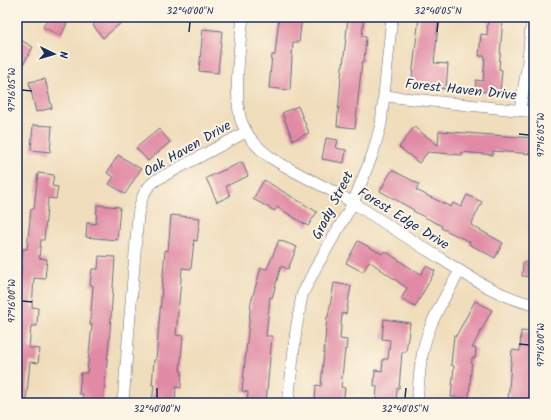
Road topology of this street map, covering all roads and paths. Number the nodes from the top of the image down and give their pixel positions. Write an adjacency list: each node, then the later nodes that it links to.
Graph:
1 (243, 17): 7 (street, Oak Haven Drive)
2 (392, 17): 4 (street, Grady Street)
3 (532, 17): 5 (street)
4 (385, 96): 5 (street, Forest Haven Drive); 8 (street, Grady Street)
5 (520, 110): 6 (street, Forest Haven Drive)
6 (534, 112)
7 (246, 132): 8 (street, Forest Edge Drive); 11 (street, Oak Haven Drive)
8 (353, 203): 9 (street, Forest Edge Drive); 12 (street, Grady Street)
9 (460, 271): 10 (street, Forest Edge Drive); 13 (street)
10 (534, 305)
11 (123, 403)
12 (288, 403)
13 (417, 403)

